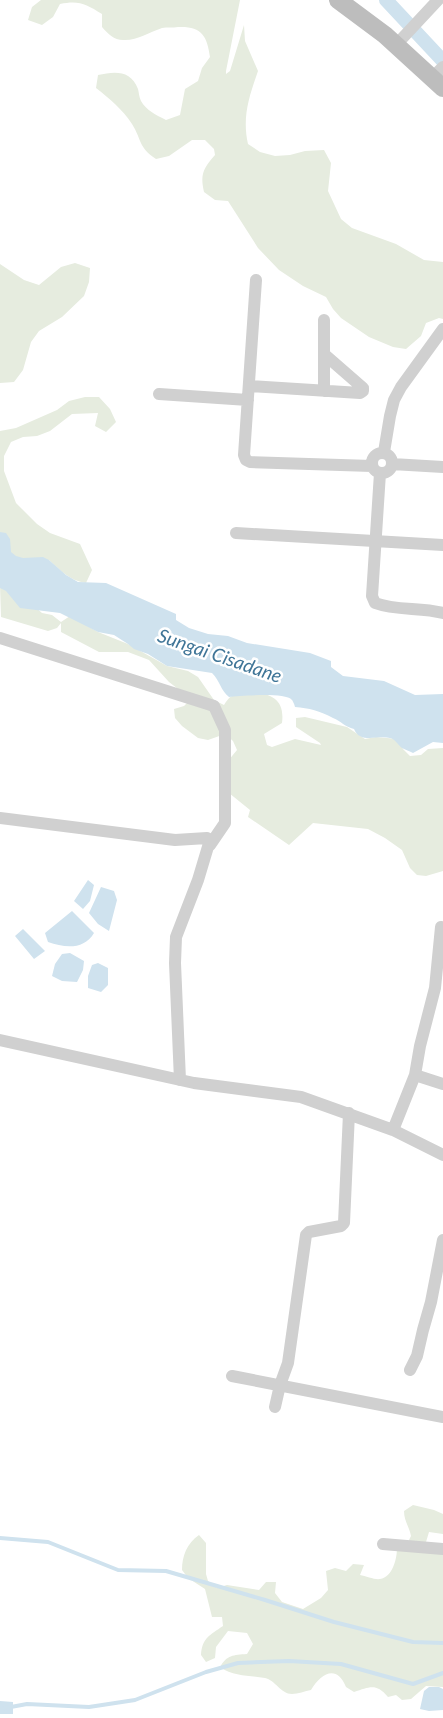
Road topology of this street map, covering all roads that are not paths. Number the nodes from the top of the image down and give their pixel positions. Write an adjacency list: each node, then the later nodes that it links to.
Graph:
1 (338, 0): 3 (main road)
2 (438, 0): 3 (street)
3 (396, 45): 4 (main road)
4 (440, 75)
5 (256, 280): 9 (street)
6 (324, 320): 8 (street)
7 (443, 329): 13 (street)
8 (324, 354): 10 (street); 10 (street)
9 (248, 386): 10 (street); 12 (street)
10 (324, 391)
11 (158, 394): 12 (street)
12 (248, 400): 16 (street)
13 (384, 452): 14 (street); 16 (street)
14 (392, 464): 15 (street); 16 (street)
15 (443, 467)
16 (376, 470): 18 (street)
17 (236, 533): 18 (street)
18 (375, 541): 19 (street); 20 (street)
19 (443, 545)
20 (443, 613)
21 (0, 638): 23 (street)
22 (0, 818): 23 (street)
23 (210, 845): 27 (street)
24 (441, 928): 26 (street)
25 (0, 1040): 27 (street)
26 (415, 1075): 28 (street); 30 (street)
27 (180, 1080): 29 (street)
28 (443, 1084)
29 (349, 1113): 30 (street); 35 (street)
30 (393, 1130): 31 (street)
31 (443, 1155)
32 (443, 1240): 33 (street)
33 (410, 1370)
34 (232, 1376): 35 (street)
35 (280, 1385): 36 (street); 37 (street)
36 (275, 1408)
37 (443, 1417)
38 (383, 1544): 39 (street)
39 (443, 1549)

